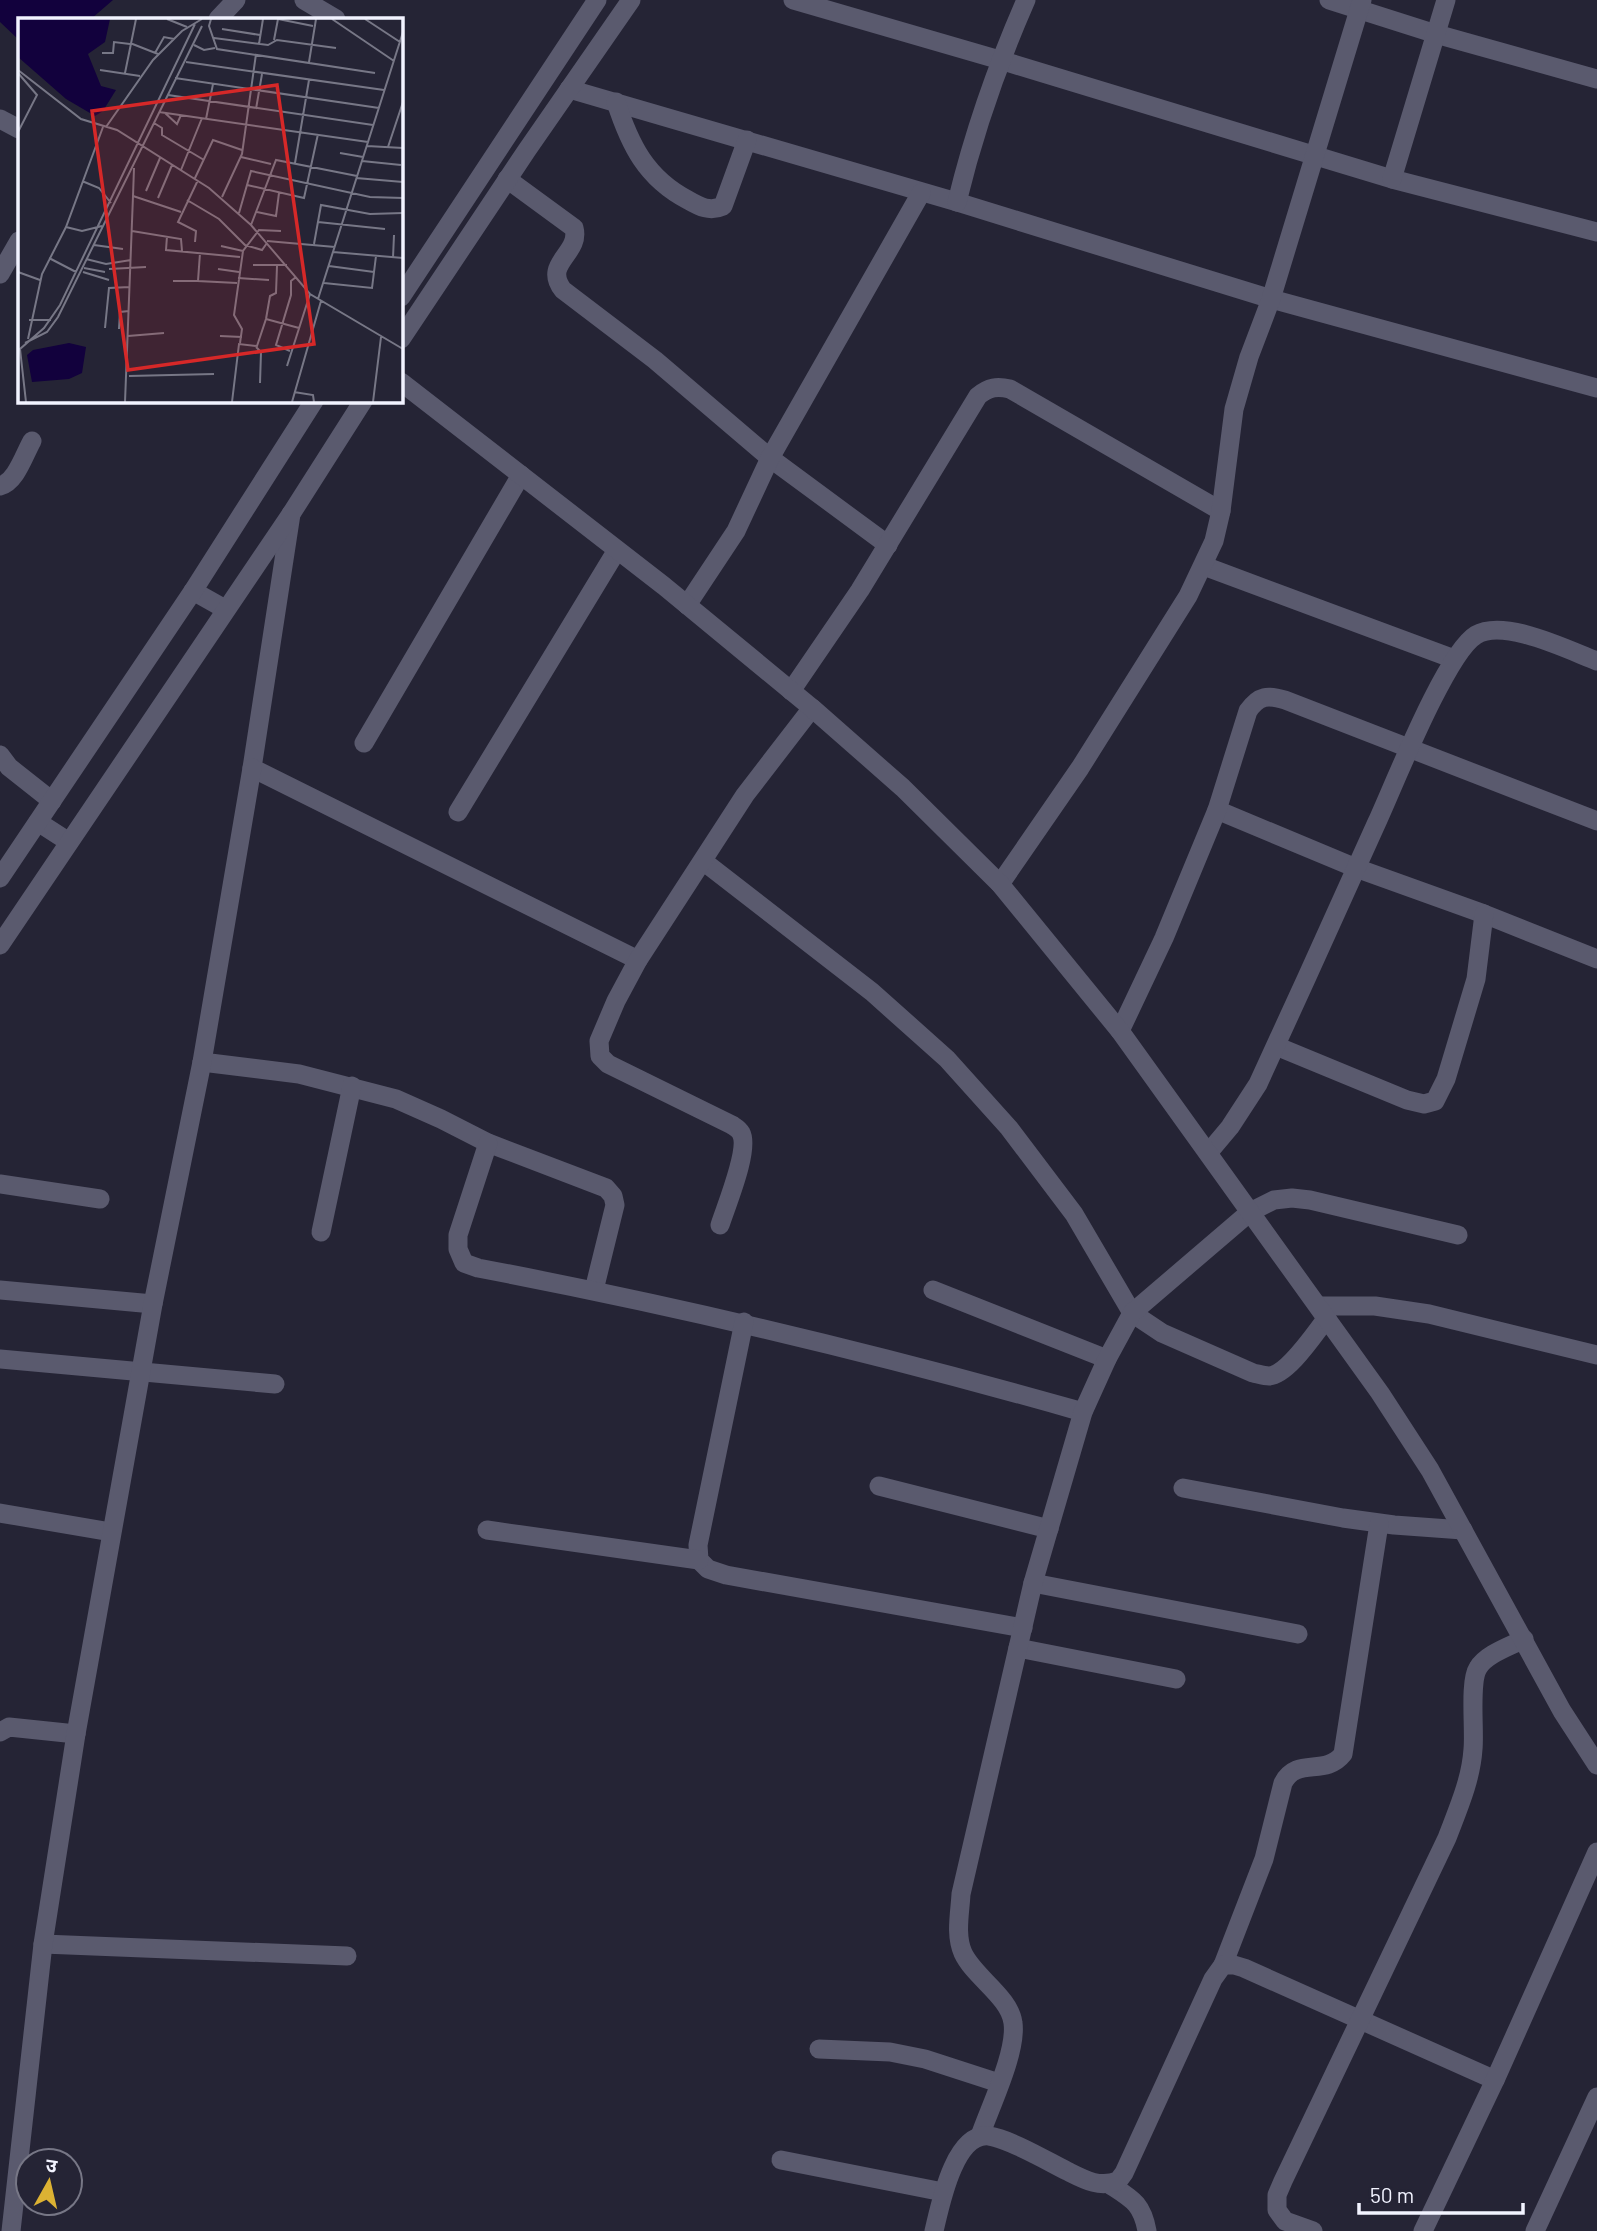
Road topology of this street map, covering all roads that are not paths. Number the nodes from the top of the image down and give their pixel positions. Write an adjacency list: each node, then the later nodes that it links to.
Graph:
1 (236, 0): 10 (street)
2 (304, 0): 11 (street)
3 (597, 0): 28 (street)
4 (631, 0): 15 (street)
5 (793, 0): 13 (street)
6 (1026, 0): 13 (street)
7 (1329, 0): 9 (street)
8 (1446, 0): 12 (street)
9 (1360, 5): 12 (street); 20 (street)
10 (219, 18)
11 (334, 18)
12 (1436, 34): 14 (street); 22 (street)
13 (1000, 60): 20 (street); 24 (street)
14 (1597, 79)
15 (569, 89): 16 (street); 21 (street)
16 (616, 102): 19 (street); 19 (street)
17 (0, 119): 18 (street)
18 (18, 128)
19 (747, 140): 23 (street)
20 (1313, 156): 22 (street); 29 (street)
21 (507, 179): 30 (street); 36 (street)
22 (1392, 179): 25 (street)
23 (921, 192): 24 (street); 36 (street)
24 (957, 202): 29 (street)
25 (1597, 232)
26 (18, 243): 27 (street)
27 (0, 274)
28 (402, 295)
29 (1271, 299): 32 (street); 39 (street)
30 (402, 337)
31 (402, 383): 37 (street)
32 (1597, 388)
33 (313, 402): 44 (street)
34 (362, 402): 40 (street)
35 (32, 441): 38 (street)
36 (770, 458): 41 (street); 45 (street)
37 (521, 475): 42 (street); 51 (street)
38 (0, 486)
39 (1221, 511): 41 (street); 43 (street)
40 (291, 514): 46 (street); 54 (street)
41 (888, 545): 49 (street)
42 (617, 550): 45 (street); 57 (street)
43 (1204, 566): 47 (street); 64 (street)
44 (193, 591): 46 (street); 55 (street)
45 (687, 605): 49 (street)
46 (225, 609): 60 (street)
47 (1454, 659): 48 (street); 52 (street)
48 (1597, 661)
49 (791, 691): 50 (street)
50 (812, 708): 61 (street); 64 (street)
51 (364, 743)
52 (1410, 747): 56 (street); 58 (street); 62 (street)
53 (0, 755): 55 (street)
54 (252, 768): 68 (street); 71 (street)
55 (52, 801): 59 (street)
56 (1217, 810): 62 (street); 69 (street)
57 (458, 811)
58 (1597, 821)
59 (38, 822): 60 (street); 63 (street)
60 (69, 842): 66 (street)
61 (703, 861): 68 (street); 86 (street)
62 (1356, 868): 65 (street); 70 (street)
63 (0, 878)
64 (1000, 884): 69 (street)
65 (1484, 914): 67 (street); 70 (street)
66 (0, 945)
67 (1597, 959)
68 (638, 960): 78 (street)
69 (1120, 1031): 74 (street)
70 (1276, 1046): 74 (street)
71 (202, 1062): 72 (street); 84 (street)
72 (352, 1086): 73 (street); 79 (street)
73 (488, 1143): 82 (street); 82 (street)
74 (1209, 1152): 77 (street)
75 (0, 1184): 76 (street)
76 (100, 1199)
77 (1250, 1212): 80 (street); 85 (street); 86 (street)
78 (720, 1225)
79 (321, 1232)
80 (1458, 1236)
81 (0, 1290): 84 (street)
82 (594, 1290): 87 (street)
83 (933, 1290): 90 (street)
84 (153, 1304): 91 (street)
85 (1323, 1312): 86 (street); 88 (street); 100 (street)
86 (1132, 1313): 90 (street)
87 (744, 1322): 93 (street); 102 (street)
88 (1597, 1354)
89 (0, 1359): 91 (street)
90 (1107, 1359): 93 (street)
91 (140, 1372): 92 (street); 101 (street)
92 (275, 1384)
93 (1083, 1412): 98 (street)
94 (879, 1486): 98 (street)
95 (1183, 1488): 97 (street)
96 (0, 1513): 101 (street)
97 (1379, 1524): 100 (street); 115 (street)
98 (1049, 1529): 103 (street)
99 (487, 1530): 102 (street)
100 (1463, 1530): 106 (street)
101 (111, 1532): 110 (street)
102 (699, 1560): 104 (street)
103 (1033, 1583): 104 (street); 105 (street)
104 (1023, 1628): 107 (street)
105 (1298, 1634)
106 (1524, 1639): 111 (street); 116 (street)
107 (1018, 1648): 108 (street); 119 (street)
108 (1176, 1679)
109 (0, 1732): 110 (street)
110 (76, 1734): 113 (street)
111 (1597, 1765)
112 (1597, 1852): 118 (street)
113 (43, 1944): 114 (street); 125 (street)
114 (347, 1956)
115 (1223, 1965): 116 (street); 123 (street)
116 (1358, 2020): 118 (street); 128 (street)
117 (819, 2049): 119 (street)
118 (1495, 2080): 129 (street)
119 (999, 2083): 121 (street)
120 (1597, 2097): 130 (street)
121 (980, 2136): 123 (street); 124 (street)
122 (780, 2160): 124 (street)
123 (1110, 2184): 127 (street)
124 (943, 2192): 126 (street)
125 (11, 2231)
126 (933, 2231)
127 (1147, 2231)
128 (1313, 2231)
129 (1423, 2231)
130 (1535, 2231)

